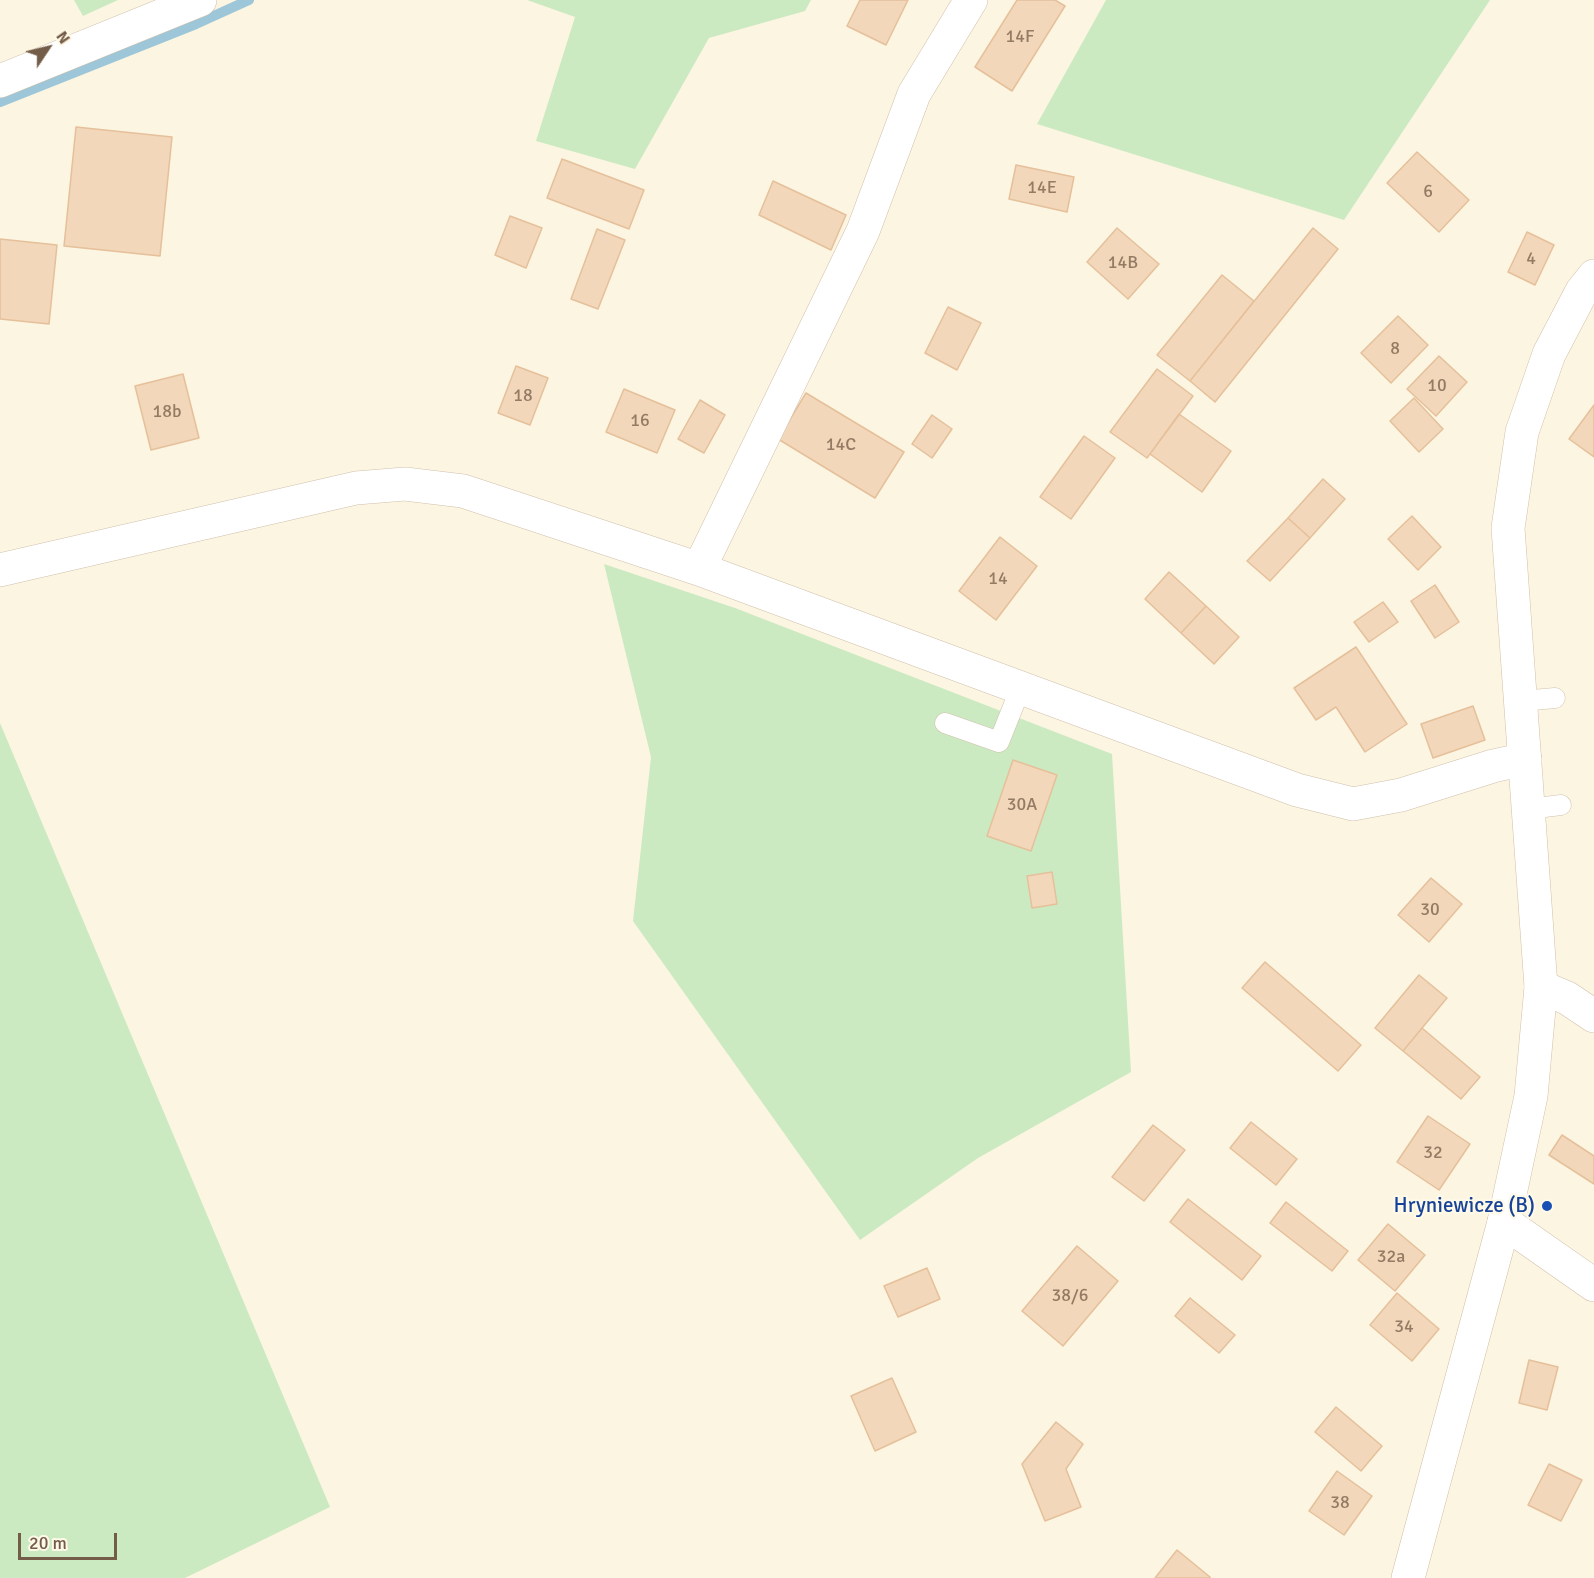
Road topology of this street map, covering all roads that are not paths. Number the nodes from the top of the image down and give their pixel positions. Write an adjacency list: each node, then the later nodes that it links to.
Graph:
1 (200, 0): 3 (street)
2 (971, 0): 5 (street)
3 (0, 81)
4 (1594, 276): 9 (street)
5 (699, 569): 6 (street); 7 (street)
6 (0, 570)
7 (1021, 687): 10 (lane); 11 (street)
8 (1555, 698): 9 (lane)
9 (1521, 701): 11 (street)
10 (945, 723)
11 (1525, 759): 13 (street)
12 (1561, 804): 13 (lane)
13 (1528, 809): 14 (street)
14 (1541, 987): 15 (street); 16 (street)
15 (1594, 1016)
16 (1504, 1222): 17 (street); 18 (street)
17 (1594, 1286)
18 (1408, 1578)

